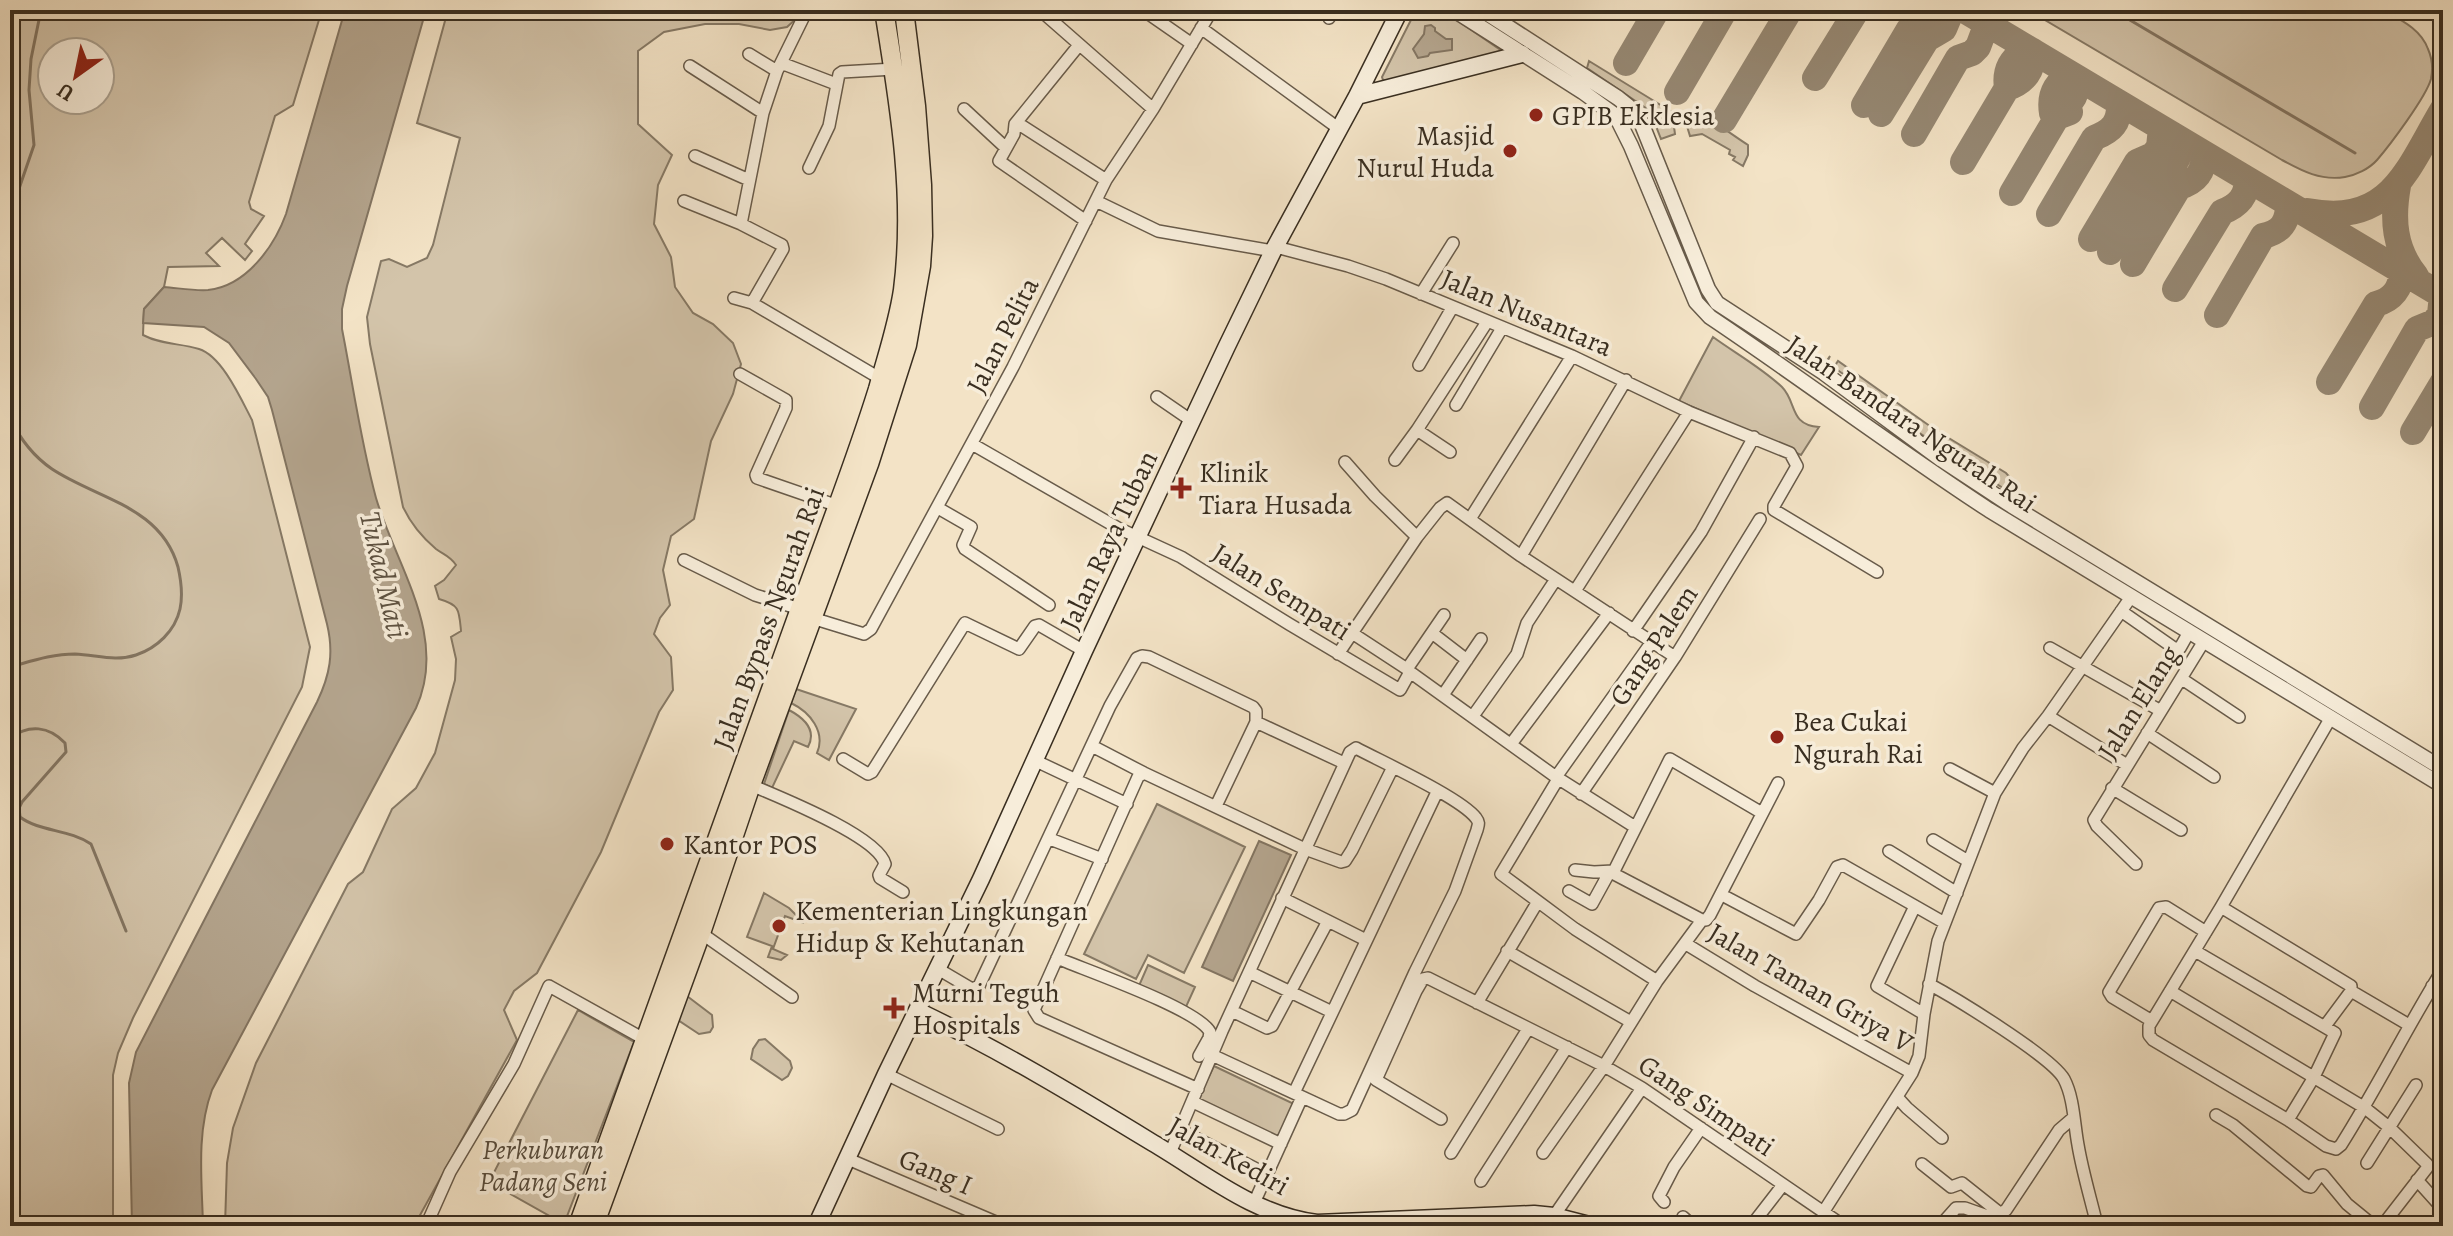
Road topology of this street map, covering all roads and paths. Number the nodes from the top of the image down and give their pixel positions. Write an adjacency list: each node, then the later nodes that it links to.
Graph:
1 (807, 10): 16 (street)
2 (884, 10): 17 (highway, Jalan Bypass Ngurah Rai)
3 (904, 10): 78 (highway, Jalan Bypass Ngurah Rai)
4 (1040, 10): 12 (street)
5 (1143, 10): 11 (street)
6 (1212, 10): 10 (street, Jalan Pelita)
7 (1400, 10): 19 (main road, Jalan Raya Tuban)
8 (1454, 10): 14 (street, Jalan Bandara Ngurah Rai)
9 (1482, 10): 28 (street, Jalan Bandara Ngurah Rai)
10 (1201, 28): 11 (street, Jalan Pelita); 24 (street)
11 (1192, 44): 21 (street, Jalan Pelita)
12 (1079, 45): 21 (street); 25 (street)
13 (749, 54): 16 (street)
14 (1522, 54): 19 (main road); 29 (street, Jalan Bandara Ngurah Rai)
15 (690, 66): 22 (street)
16 (779, 67): 18 (street); 22 (street)
17 (894, 69): 18 (street); 49 (highway, Jalan Bypass Ngurah Rai)
18 (836, 84): 27 (street)
19 (1357, 96): 24 (main road, Jalan Raya Tuban)
20 (964, 109): 25 (street)
21 (1153, 109): 31 (street, Jalan Pelita)
22 (763, 113): 30 (street)
23 (1022, 126): 31 (street)
24 (1338, 128): 37 (main road, Jalan Raya Tuban)
25 (1006, 148): 34 (street)
26 (695, 156): 30 (street)
27 (809, 168)
28 (1660, 170): 29 (street); 44 (street, Jalan Bandara Ngurah Rai)
29 (1643, 177): 46 (street, Jalan Bandara Ngurah Rai)
30 (749, 180): 35 (street)
31 (1106, 180): 33 (street, Jalan Pelita)
32 (684, 201): 35 (street)
33 (1096, 201): 34 (street, Jalan Pelita); 37 (street, Jalan Nusantara)
34 (1086, 221): 59 (street, Jalan Pelita)
35 (741, 224): 40 (street)
36 (1453, 243): 38 (street)
37 (1275, 249): 38 (street, Jalan Nusantara); 56 (main road, Jalan Raya Tuban)
38 (1421, 294): 41 (street, Jalan Nusantara)
39 (734, 298): 40 (street)
40 (752, 303): 49 (street)
41 (1452, 308): 42 (street, Jalan Nusantara); 47 (street)
42 (1487, 322): 43 (street, Jalan Nusantara); 57 (street)
43 (1502, 328): 45 (street, Jalan Nusantara); 53 (street)
44 (1781, 345): 46 (street); 52 (street, Jalan Bandara Ngurah Rai)
45 (1572, 356): 50 (street, Jalan Nusantara); 65 (street)
46 (1773, 359): 55 (street, Jalan Bandara Ngurah Rai)
47 (1419, 365)
48 (740, 374): 63 (street)
49 (881, 379): 63 (highway, Jalan Bypass Ngurah Rai)
50 (1626, 380): 54 (street, Jalan Nusantara); 69 (street)
51 (1157, 397): 56 (street)
52 (1859, 399): 55 (street); 112 (street, Jalan Bandara Ngurah Rai)
53 (1456, 405)
54 (1689, 412): 58 (street, Jalan Nusantara); 73 (street)
55 (1849, 413): 74 (street, Jalan Bandara Ngurah Rai)
56 (1192, 421): 67 (main road, Jalan Raya Tuban)
57 (1417, 430): 60 (street); 61 (street)
58 (1754, 437): 71 (street, Jalan Nusantara); 80 (street)
59 (972, 444): 64 (street, Jalan Pelita); 67 (street, Jalan Sempati)
60 (1450, 452)
61 (1395, 460)
62 (1345, 462): 68 (street)
63 (838, 506): 78 (highway, Jalan Bypass Ngurah Rai)
64 (938, 508): 75 (street); 78 (street, Jalan Pelita)
65 (1470, 519): 68 (street); 69 (street)
66 (1760, 519): 91 (street, Gang Palem)
67 (1137, 537): 89 (main road, Jalan Raya Tuban); 90 (street, Jalan Sempati)
68 (1417, 537): 82 (street)
69 (1521, 556): 72 (street)
70 (684, 560): 78 (street)
71 (1877, 572)
72 (1556, 579): 73 (street); 98 (street)
73 (1575, 591): 77 (street)
74 (2131, 597): 76 (street); 81 (street, Jalan Bandara Ngurah Rai)
75 (1049, 605)
76 (2121, 611): 88 (street); 93 (street)
77 (1609, 613): 80 (street); 104 (street)
78 (806, 614): 118 (highway, Jalan Bypass Ngurah Rai); 166 (highway, Jalan Bypass Ngurah Rai)
79 (1444, 615): 83 (street)
80 (1633, 631): 85 (street)
81 (2189, 632): 86 (street, Jalan Bandara Ngurah Rai); 88 (street)
82 (1352, 633): 90 (street); 94 (street)
83 (1432, 633): 92 (street); 94 (street)
84 (1481, 639): 92 (street)
85 (1651, 643): 91 (street); 115 (street)
86 (2202, 645): 88 (street); 95 (street, Jalan Elang); 101 (street, Jalan Bandara Ngurah Rai)
87 (2050, 648): 93 (street)
88 (2180, 648)
89 (1084, 651): 106 (street); 107 (main road, Jalan Raya Tuban)
90 (1338, 654): 94 (street, Jalan Sempati)
91 (1675, 657): 123 (street, Gang Palem)
92 (1467, 660): 96 (street)
93 (2084, 665): 97 (street); 99 (street)
94 (1408, 670): 96 (street)
95 (2182, 679): 97 (street, Jalan Elang); 100 (street)
96 (1443, 695): 98 (street)
97 (2161, 711): 103 (street, Jalan Elang)
98 (1473, 716): 104 (street)
99 (2048, 716): 109 (street); 122 (street)
100 (2239, 717)
101 (2330, 719): 119 (street, Jalan Bandara Ngurah Rai); 145 (street)
102 (1256, 722): 105 (street); 108 (street); 125 (street)
103 (2147, 733): 109 (street, Jalan Elang); 114 (street)
104 (1511, 744): 115 (street)
105 (1092, 746): 113 (street); 116 (street)
106 (843, 759)
107 (1036, 761): 116 (street); 156 (main road, Jalan Raya Tuban)
108 (1344, 763): 110 (street); 131 (street)
109 (2127, 765): 120 (street, Jalan Elang)
110 (1393, 767): 121 (street); 131 (street)
111 (1950, 769): 122 (street)
112 (2443, 769)
113 (1144, 773): 124 (street); 125 (street)
114 (2214, 777)
115 (1557, 778): 123 (street); 143 (street)
116 (1076, 780): 124 (street); 129 (street)
117 (1778, 783): 126 (street)
118 (751, 785): 139 (street); 150 (highway, Jalan Bypass Ngurah Rai)
119 (2443, 786)
120 (2112, 788): 128 (street); 135 (street, Jalan Elang)
121 (1437, 792): 151 (street); 162 (street)
122 (1995, 793): 134 (street)
123 (1581, 794): 127 (street)
124 (1127, 804): 133 (street)
125 (1216, 806): 131 (street)
126 (1762, 813): 127 (street); 141 (street)
127 (1635, 827): 137 (street)
128 (2181, 830)
129 (1050, 839): 133 (street); 156 (street)
130 (1933, 840): 134 (street)
131 (1305, 849): 142 (street)
132 (1889, 851): 140 (street)
133 (1102, 859): 155 (street)
134 (1968, 861): 140 (street)
135 (2136, 864)
136 (1575, 870): 137 (street)
137 (1612, 872): 138 (street); 146 (street)
138 (1569, 891)
139 (903, 892)
140 (1957, 893): 148 (street)
141 (1722, 895): 144 (street); 146 (street)
142 (1282, 898): 147 (street); 158 (street)
143 (1537, 903): 153 (street); 159 (street)
144 (1915, 906): 148 (street); 173 (street)
145 (2221, 907): 149 (street); 164 (street)
146 (1702, 920): 152 (street)
147 (1328, 921): 151 (street); 165 (street)
148 (1943, 922): 160 (street)
149 (2206, 932): 154 (street); 174 (street)
150 (701, 933): 166 (highway, Jalan Bypass Ngurah Rai); 168 (street)
151 (1366, 940): 172 (street)
152 (1686, 944): 159 (street); 184 (street, Jalan Taman Griya V)
153 (1507, 951): 169 (street); 175 (street)
154 (2195, 951): 163 (street); 177 (street)
155 (1057, 958): 182 (street); 189 (street)
156 (938, 969): 170 (main road, Jalan Raya Tuban)
157 (2443, 969): 161 (street)
158 (1249, 972): 165 (street); 171 (street)
159 (1657, 981): 175 (street)
160 (1929, 984): 173 (street); 195 (street)
161 (2432, 986): 167 (street); 176 (street)
162 (1412, 989): 169 (street, Gang Simpati); 190 (street); 196 (street)
163 (2170, 991): 174 (street); 186 (street)
164 (2351, 991): 176 (street); 177 (street)
165 (1291, 992): 171 (street); 172 (street)
166 (669, 994): 179 (highway, Jalan Bypass Ngurah Rai); 224 (highway, Jalan Bypass Ngurah Rai)
167 (2443, 994)
168 (792, 997)
169 (1477, 1003): 178 (street, Gang Simpati)
170 (918, 1011): 185 (main road, Jalan Raya Tuban); 204 (main road, Jalan Kediri)
171 (1232, 1011): 181 (street)
172 (1332, 1012): 190 (street)
173 (1924, 1014): 184 (street)
174 (2152, 1021): 197 (street)
175 (1631, 1022): 183 (street)
176 (2409, 1025): 193 (street)
177 (2325, 1026): 186 (street)
178 (1528, 1029): 180 (street, Gang Simpati); 205 (street)
179 (644, 1039): 222 (street); 223 (highway, Jalan Bypass Ngurah Rai)
180 (1567, 1047): 183 (street, Gang Simpati); 212 (street)
181 (1212, 1055): 189 (street); 190 (street)
182 (1199, 1056)
183 (1604, 1066): 188 (street, Gang Simpati); 206 (street)
184 (1912, 1073): 191 (street)
185 (886, 1074): 200 (street); 207 (main road, Jalan Raya Tuban)
186 (2314, 1077): 193 (street); 197 (street)
187 (2416, 1085): 199 (street)
188 (1642, 1088): 198 (street, Gang Simpati); 219 (street)
189 (1198, 1089): 192 (street)
190 (1298, 1095): 203 (street)
191 (1897, 1097): 202 (street); 217 (street)
192 (1193, 1102): 201 (street); 203 (street)
193 (2365, 1108): 197 (street); 199 (street)
194 (2216, 1115): 232 (street)
195 (2073, 1118): 218 (street); 231 (street)
196 (1441, 1119)
197 (2288, 1120)
198 (1701, 1128): 213 (street, Gang Simpati); 214 (street)
199 (2390, 1128): 208 (street); 211 (street)
200 (998, 1129)
201 (1180, 1130): 204 (street); 210 (street)
202 (1942, 1138)
203 (1281, 1144): 210 (street)
204 (1170, 1153): 215 (main road, Jalan Kediri)
205 (1451, 1153)
206 (1543, 1153)
207 (848, 1159): 225 (main road, Jalan Raya Tuban); 226 (street, Gang I)
208 (2367, 1163)
209 (1922, 1164): 218 (street)
210 (1266, 1174): 215 (street)
211 (2417, 1180): 216 (street); 221 (street)
212 (1481, 1181)
213 (1782, 1186): 217 (street, Gang Simpati); 228 (street)
214 (1664, 1202)
215 (1254, 1203): 220 (main road, Jalan Kediri)
216 (2443, 1209)
217 (1824, 1211): 229 (street, Gang Simpati)
218 (2001, 1214): 230 (street)
219 (1552, 1219): 220 (main road, Jalan Kediri); 227 (main road, Jalan Kediri)
220 (1392, 1224)
221 (2387, 1224)
222 (426, 1226)
223 (578, 1226)
224 (594, 1226)
225 (816, 1226)
226 (1005, 1226)
227 (1593, 1226)
228 (1751, 1226)
229 (1844, 1226)
230 (1940, 1226)
231 (2095, 1226)
232 (2374, 1226)

